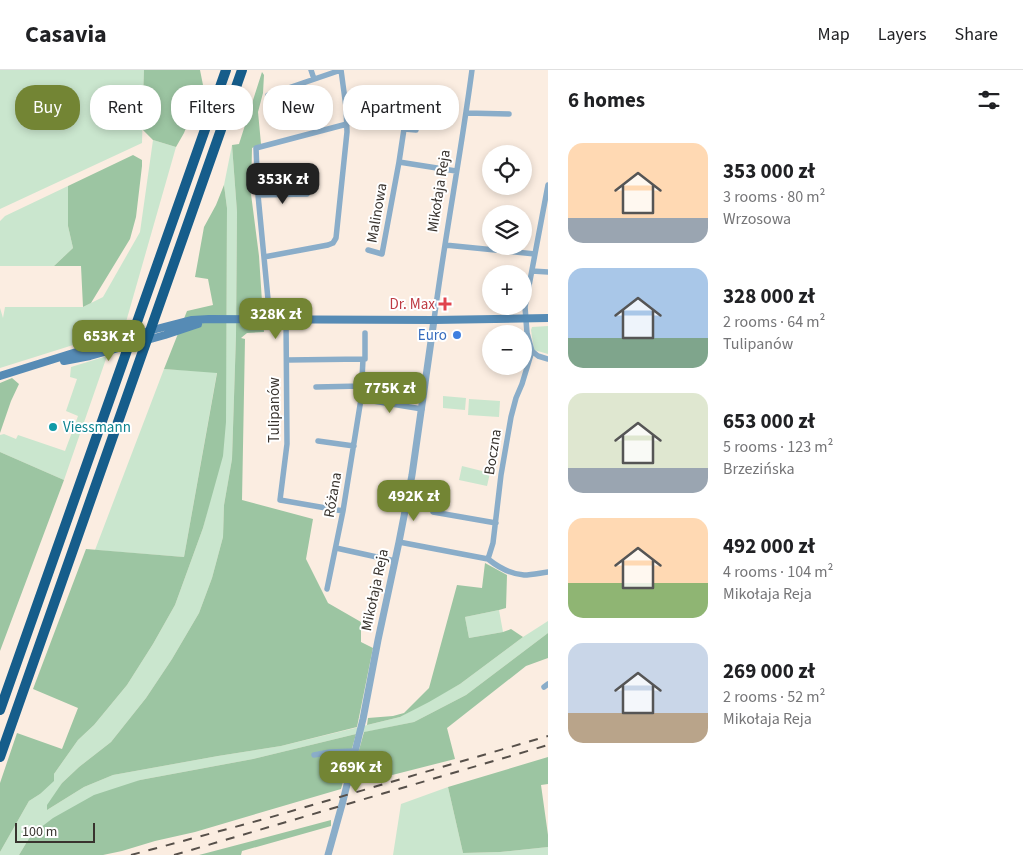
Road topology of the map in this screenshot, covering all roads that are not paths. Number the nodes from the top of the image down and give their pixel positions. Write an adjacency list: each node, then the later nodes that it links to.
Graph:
1 (242, 70): 8 (highway)
2 (249, 70): 9 (highway)
3 (311, 70): 7 (street)
4 (341, 70): 7 (street); 11 (street)
5 (472, 70): 12 (street, Mikołaja Reja)
6 (224, 73): 57 (highway)
7 (314, 79): 10 (street)
8 (237, 85)
9 (239, 85)
10 (297, 85)
11 (343, 88)
12 (466, 113): 13 (street); 19 (street, Mikołaja Reja)
13 (510, 114)
14 (343, 125): 22 (street)
15 (221, 130): 60 (highway)
16 (347, 130): 26 (street)
17 (404, 130): 18 (street, Malinowa)
18 (399, 162): 19 (street); 24 (street, Malinowa)
19 (456, 171): 23 (street, Mikołaja Reja)
20 (548, 185): 25 (street)
21 (307, 194): 22 (street)
22 (258, 195): 26 (street)
23 (445, 245): 25 (street); 33 (street, Mikołaja Reja)
24 (368, 250)
25 (535, 254): 27 (street)
26 (264, 257): 31 (street)
27 (532, 271): 28 (street)
28 (548, 272)
29 (525, 318): 30 (main road); 33 (main road); 34 (street)
30 (548, 318)
31 (270, 320): 32 (main road); 41 (main road)
32 (286, 320): 33 (main road); 39 (street, Tulipanów)
33 (434, 320): 45 (street, Mikołaja Reja)
34 (526, 325)
35 (365, 333): 37 (street, Różana)
36 (532, 351): 38 (street)
37 (364, 359): 39 (street); 42 (street, Różana)
38 (548, 359)
39 (287, 360): 48 (street, Tulipanów)
40 (525, 375): 50 (street, Boczna)
41 (0, 376)
42 (362, 386): 43 (street); 44 (street, Różana)
43 (316, 387)
44 (361, 398): 45 (street); 47 (street, Różana)
45 (422, 409): 51 (street, Mikołaja Reja)
46 (318, 441): 47 (street)
47 (354, 446): 48 (street, Różana)
48 (343, 511): 52 (street, Różana)
49 (433, 512): 50 (street)
50 (496, 523): 53 (street, Boczna)
51 (399, 542): 53 (street); 54 (street, Mikołaja Reja)
52 (336, 548): 54 (street); 56 (street, Różana)
53 (488, 559): 55 (street)
54 (395, 561): 58 (street, Mikołaja Reja)
55 (547, 572)
56 (327, 589)
57 (0, 710)
58 (356, 748): 59 (street); 61 (street, Mikołaja Reja)
59 (314, 755)
60 (0, 757)
61 (328, 855)

